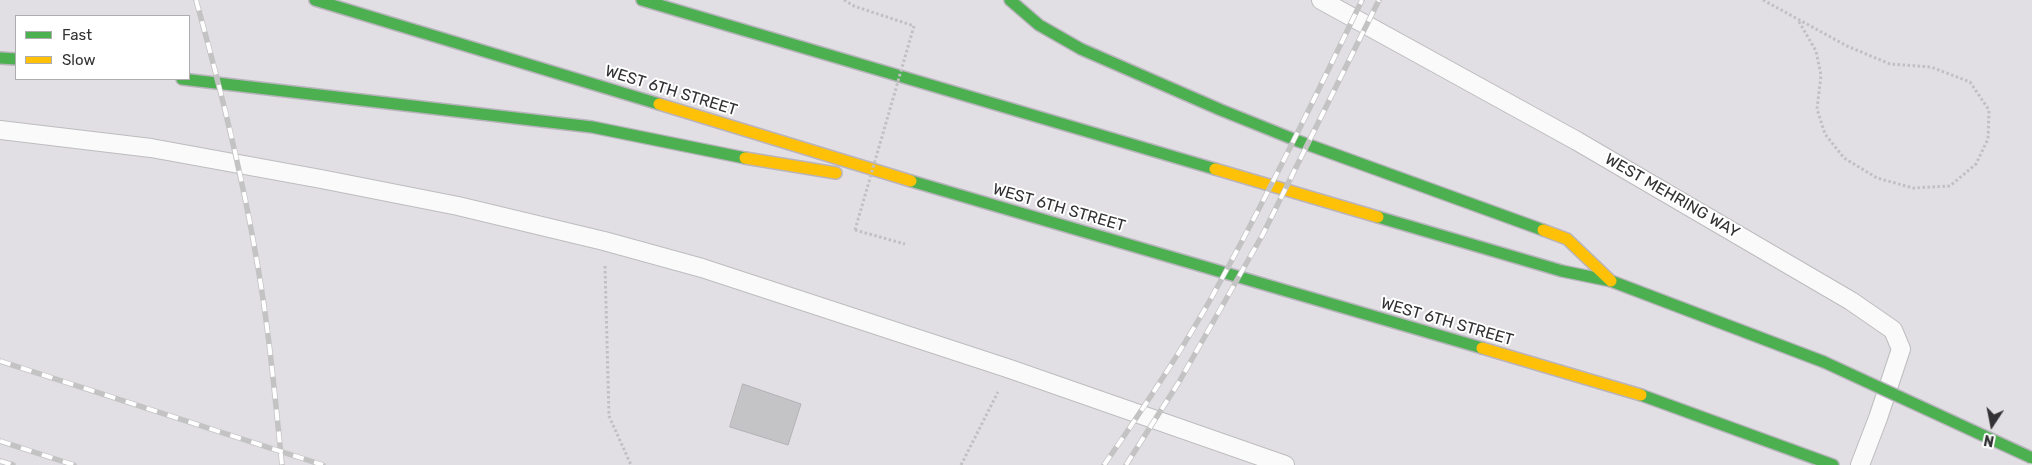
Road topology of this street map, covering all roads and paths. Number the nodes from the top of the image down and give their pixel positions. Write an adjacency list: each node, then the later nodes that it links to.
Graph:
1 (315, 0): 13 (highway, WEST 6TH STREET)
2 (642, 0): 7 (highway)
3 (844, 0): 15 (path, bridge)
4 (1010, 0): 16 (highway)
5 (1321, 0): 23 (lane, WEST MEHRING WAY)
6 (1763, 0): 8 (path)
7 (665, 2): 16 (highway)
8 (1798, 20): 8 (path)
9 (0, 58): 10 (highway)
10 (15, 59)
11 (190, 80): 13 (highway)
12 (0, 130): 14 (lane)
13 (937, 189): 22 (highway, WEST 6TH STREET)
14 (604, 241): 17 (lane); 19 (path)
15 (906, 244)
16 (1611, 281): 18 (highway, bridge)
17 (1010, 369): 20 (path); 21 (lane)
18 (2032, 458)
19 (631, 465)
20 (961, 465)
21 (1285, 465)
22 (1833, 465)
23 (1860, 465)

